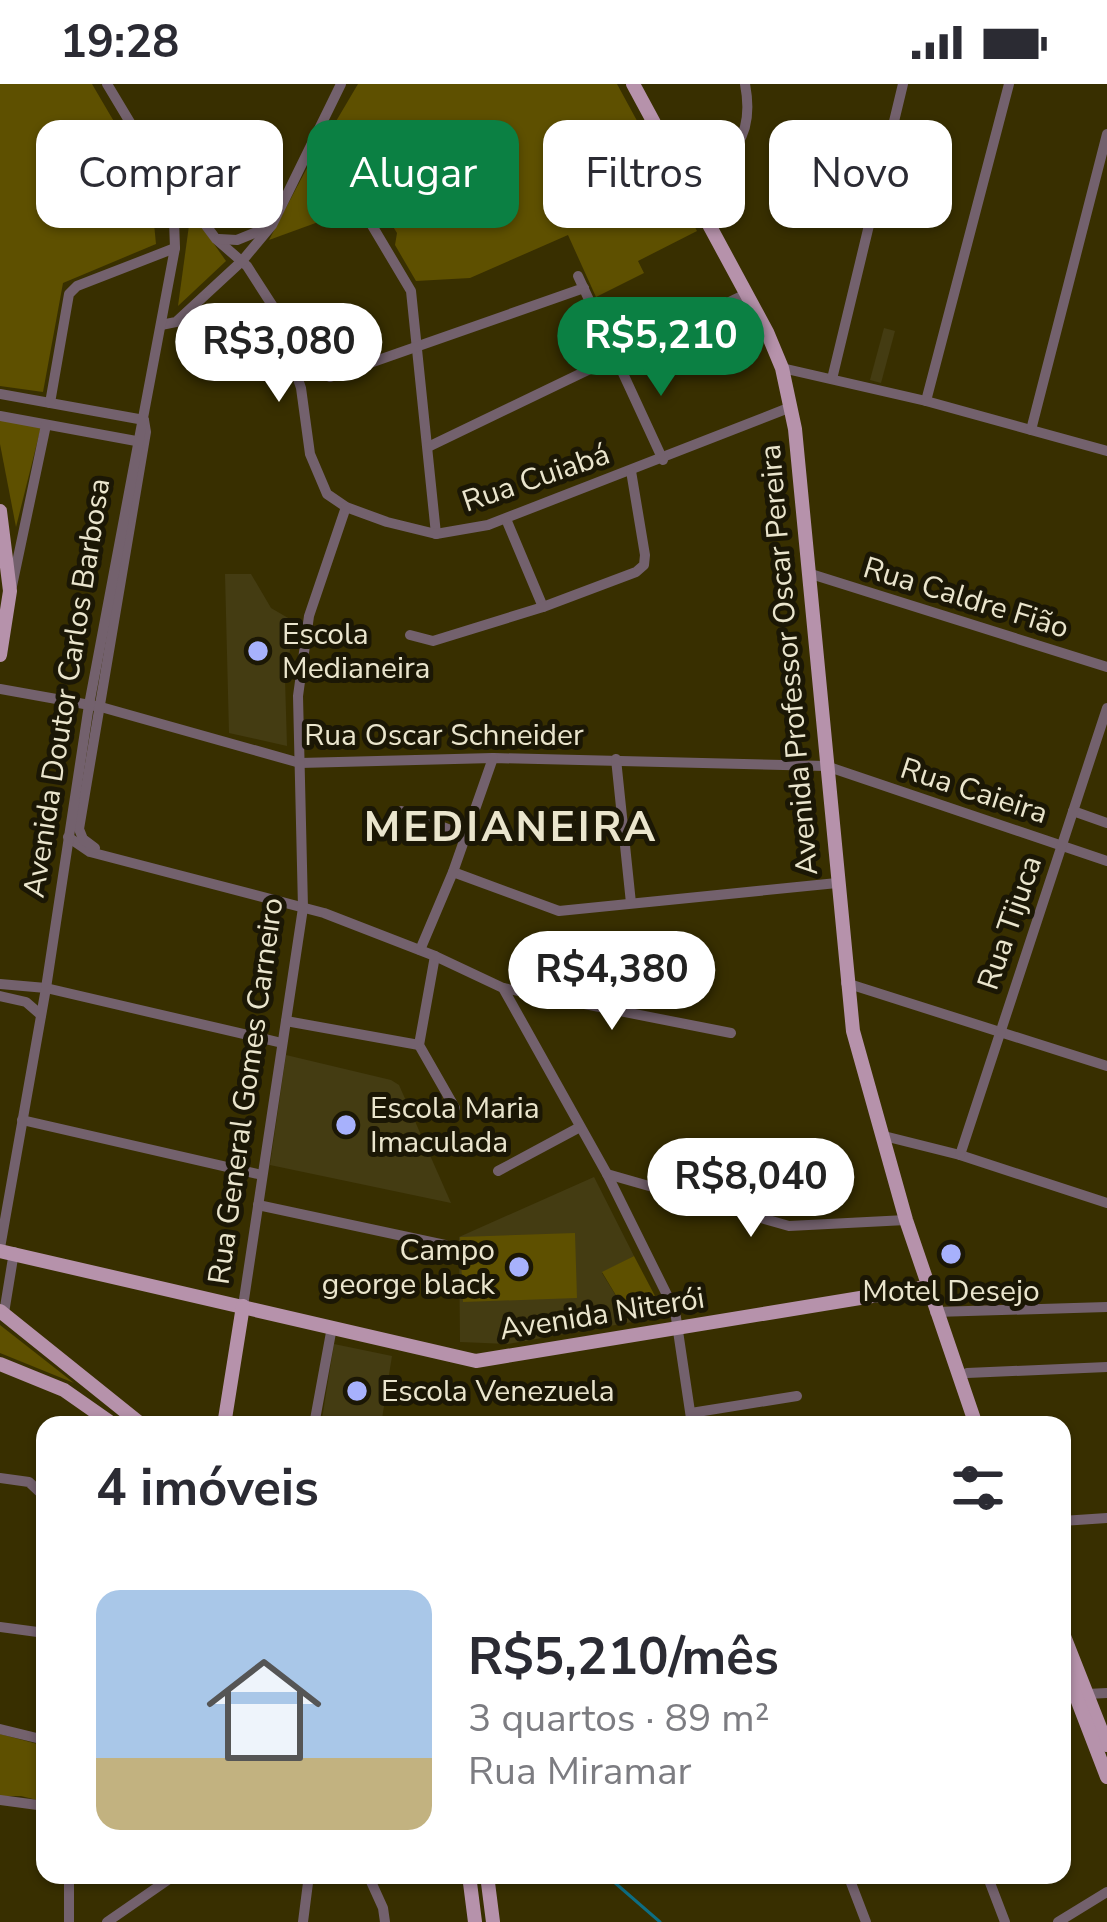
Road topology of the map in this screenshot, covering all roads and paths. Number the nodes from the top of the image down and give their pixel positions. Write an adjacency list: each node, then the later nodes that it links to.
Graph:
1 (107, 84): 7 (street, Avenida Doutor Carlos Barbosa)
2 (341, 84): 8 (street)
3 (633, 84): 9 (main road, Avenida Professor Oscar Pereira)
4 (745, 84): 10 (street)
5 (903, 84): 29 (street)
6 (1009, 84): 31 (street)
7 (129, 120)
8 (323, 120)
9 (652, 120)
10 (745, 132)
11 (1107, 134): 37 (street)
12 (307, 152): 13 (street)
13 (283, 201)
14 (174, 228): 21 (street, Avenida Doutor Carlos Barbosa)
15 (208, 228): 20 (street)
16 (263, 228): 20 (street)
17 (269, 228): 22 (street)
18 (373, 228): 25 (street)
19 (711, 228): 23 (main road, Avenida Professor Oscar Pereira)
20 (216, 239): 22 (street)
21 (175, 248): 24 (street, Avenida Doutor Carlos Barbosa); 32 (street)
22 (242, 261): 24 (street); 43 (street)
23 (746, 294): 26 (street); 27 (main road, Avenida Professor Oscar Pereira)
24 (161, 326): 35 (street, Avenida Doutor Carlos Barbosa)
25 (417, 346): 26 (street); 28 (street); 39 (street)
26 (617, 357): 39 (street); 41 (street)
27 (782, 368): 29 (street); 33 (main road, Avenida Professor Oscar Pereira)
28 (330, 377)
29 (832, 379): 31 (street)
30 (0, 394): 32 (street)
31 (926, 401): 37 (street)
32 (50, 404): 35 (street)
33 (791, 406): 41 (street, Rua Cuiabá); 47 (main road, Avenida Professor Oscar Pereira)
34 (0, 416): 36 (street)
35 (144, 420): 38 (street, Avenida Doutor Carlos Barbosa); 54 (street, Avenida Doutor Carlos Barbosa)
36 (46, 424): 38 (street); 48 (street)
37 (1031, 430): 40 (street)
38 (136, 441): 54 (street, Avenida Doutor Carlos Barbosa)
39 (428, 447): 46 (street)
40 (1107, 451)
41 (663, 460): 42 (street, Rua Cuiabá)
42 (631, 472): 45 (street, Rua Cuiabá); 49 (street)
43 (346, 507): 46 (street, Rua Cuiabá); 58 (street, Rua General Gomes Carneiro)
44 (0, 511): 48 (main road)
45 (506, 518): 46 (street, Rua Cuiabá); 49 (street)
46 (436, 533)
47 (811, 574): 52 (street, Rua Caldre Fião); 59 (main road, Avenida Professor Oscar Pereira)
48 (10, 591): 51 (main road)
49 (543, 607): 50 (street)
50 (410, 635)
51 (0, 655)
52 (1107, 668)
53 (0, 689): 54 (street, Rua Oscar Schneider)
54 (95, 706): 58 (street, Rua Oscar Schneider); 64 (street, Avenida Doutor Carlos Barbosa); 66 (street, Avenida Doutor Carlos Barbosa)
55 (1107, 708): 61 (street, Rua Tijuca)
56 (493, 758): 57 (street, Rua Oscar Schneider); 58 (street, Rua Oscar Schneider); 63 (street)
57 (616, 759): 59 (street, Rua Oscar Schneider); 70 (street)
58 (300, 763): 71 (street, Rua General Gomes Carneiro)
59 (826, 766): 65 (street, Rua Caieira); 69 (main road, Avenida Professor Oscar Pereira)
60 (401, 811): 63 (street)
61 (1073, 812): 62 (street); 65 (street, Rua Tijuca)
62 (1107, 823)
63 (466, 836): 68 (street)
64 (68, 837): 66 (street); 76 (street, Avenida Doutor Carlos Barbosa)
65 (1061, 845): 67 (street, Rua Caieira); 81 (street, Rua Tijuca)
66 (106, 856): 71 (street)
67 (1107, 861)
68 (453, 872): 70 (street); 72 (street)
69 (837, 883): 70 (street); 74 (main road, Avenida Professor Oscar Pereira)
70 (631, 903)
71 (303, 908): 72 (street); 80 (street, Rua General Gomes Carneiro)
72 (420, 950): 73 (street)
73 (435, 956): 77 (street); 84 (street)
74 (846, 983): 81 (street); 89 (main road, Avenida Professor Oscar Pereira)
75 (0, 984): 76 (street)
76 (46, 988): 79 (street, Avenida Doutor Carlos Barbosa); 83 (street)
77 (503, 988): 82 (street); 88 (street)
78 (0, 996): 79 (street)
79 (41, 1016): 87 (street, Avenida Doutor Carlos Barbosa)
80 (286, 1021): 83 (street, Rua General Gomes Carneiro); 84 (street)
81 (999, 1030): 85 (street); 90 (street, Rua Tijuca)
82 (731, 1033)
83 (282, 1043): 92 (street, Rua General Gomes Carneiro)
84 (419, 1045): 86 (street)
85 (1107, 1066)
86 (454, 1108)
87 (22, 1120): 92 (street); 99 (street, Avenida Doutor Carlos Barbosa)
88 (580, 1127): 91 (street); 93 (street)
89 (884, 1136): 90 (street); 94 (main road, Avenida Professor Oscar Pereira)
90 (960, 1155): 95 (street)
91 (498, 1171)
92 (262, 1174): 96 (street, Rua General Gomes Carneiro)
93 (607, 1174): 97 (street); 106 (street)
94 (900, 1189): 97 (main road, Avenida Professor Oscar Pereira); 100 (main road, Avenida Professor Oscar Pereira)
95 (1107, 1203)
96 (258, 1205): 98 (street); 101 (street, Rua General Gomes Carneiro)
97 (906, 1220): 100 (main road, Avenida Professor Oscar Pereira)
98 (445, 1245)
99 (5, 1250): 101 (main road, Avenida Niterói); 104 (street, Avenida Doutor Carlos Barbosa)
100 (931, 1286): 103 (main road, Avenida Professor Oscar Pereira); 106 (main road, Avenida Niterói)
101 (242, 1306): 105 (main road, Avenida Niterói); 113 (main road, Rua General Gomes Carneiro)
102 (1107, 1307): 103 (street)
103 (939, 1311): 109 (main road, Avenida Professor Oscar Pereira); 117 (main road, Avenida Professor Oscar Pereira)
104 (2, 1312): 112 (main road)
105 (332, 1327): 106 (main road, Avenida Niterói); 114 (street)
106 (678, 1330): 115 (street)
107 (0, 1364): 111 (main road)
108 (1107, 1367): 109 (street)
109 (967, 1373): 118 (main road, Avenida Professor Oscar Pereira)
110 (797, 1396): 116 (street)
111 (101, 1416)
112 (131, 1416)
113 (225, 1416)
114 (316, 1416)
115 (691, 1416)
116 (705, 1416)
117 (973, 1416)
118 (982, 1416)
119 (0, 1478): 120 (street)
120 (36, 1489)
121 (1107, 1518): 122 (street)
122 (1071, 1520)
123 (0, 1627): 124 (street)
124 (36, 1632)
125 (1071, 1654): 128 (main road)
126 (1071, 1684): 132 (main road)
127 (1107, 1693): 128 (street)
128 (1087, 1694): 131 (main road)
129 (0, 1729): 130 (street)
130 (36, 1738)
131 (1107, 1745)
132 (1107, 1778)
133 (0, 1800): 134 (street)
134 (36, 1805)
135 (69, 1884): 144 (street)
136 (162, 1884): 145 (street)
137 (308, 1884): 146 (street)
138 (372, 1884): 147 (street)
139 (470, 1884): 148 (main road)
140 (489, 1884): 149 (main road)
141 (851, 1884): 150 (street)
142 (990, 1884): 151 (street)
143 (1107, 1892): 152 (street)
144 (69, 1922)
145 (107, 1922)
146 (304, 1922)
147 (386, 1922)
148 (476, 1922)
149 (493, 1922)
150 (866, 1922)
151 (1005, 1922)
152 (1058, 1922)

